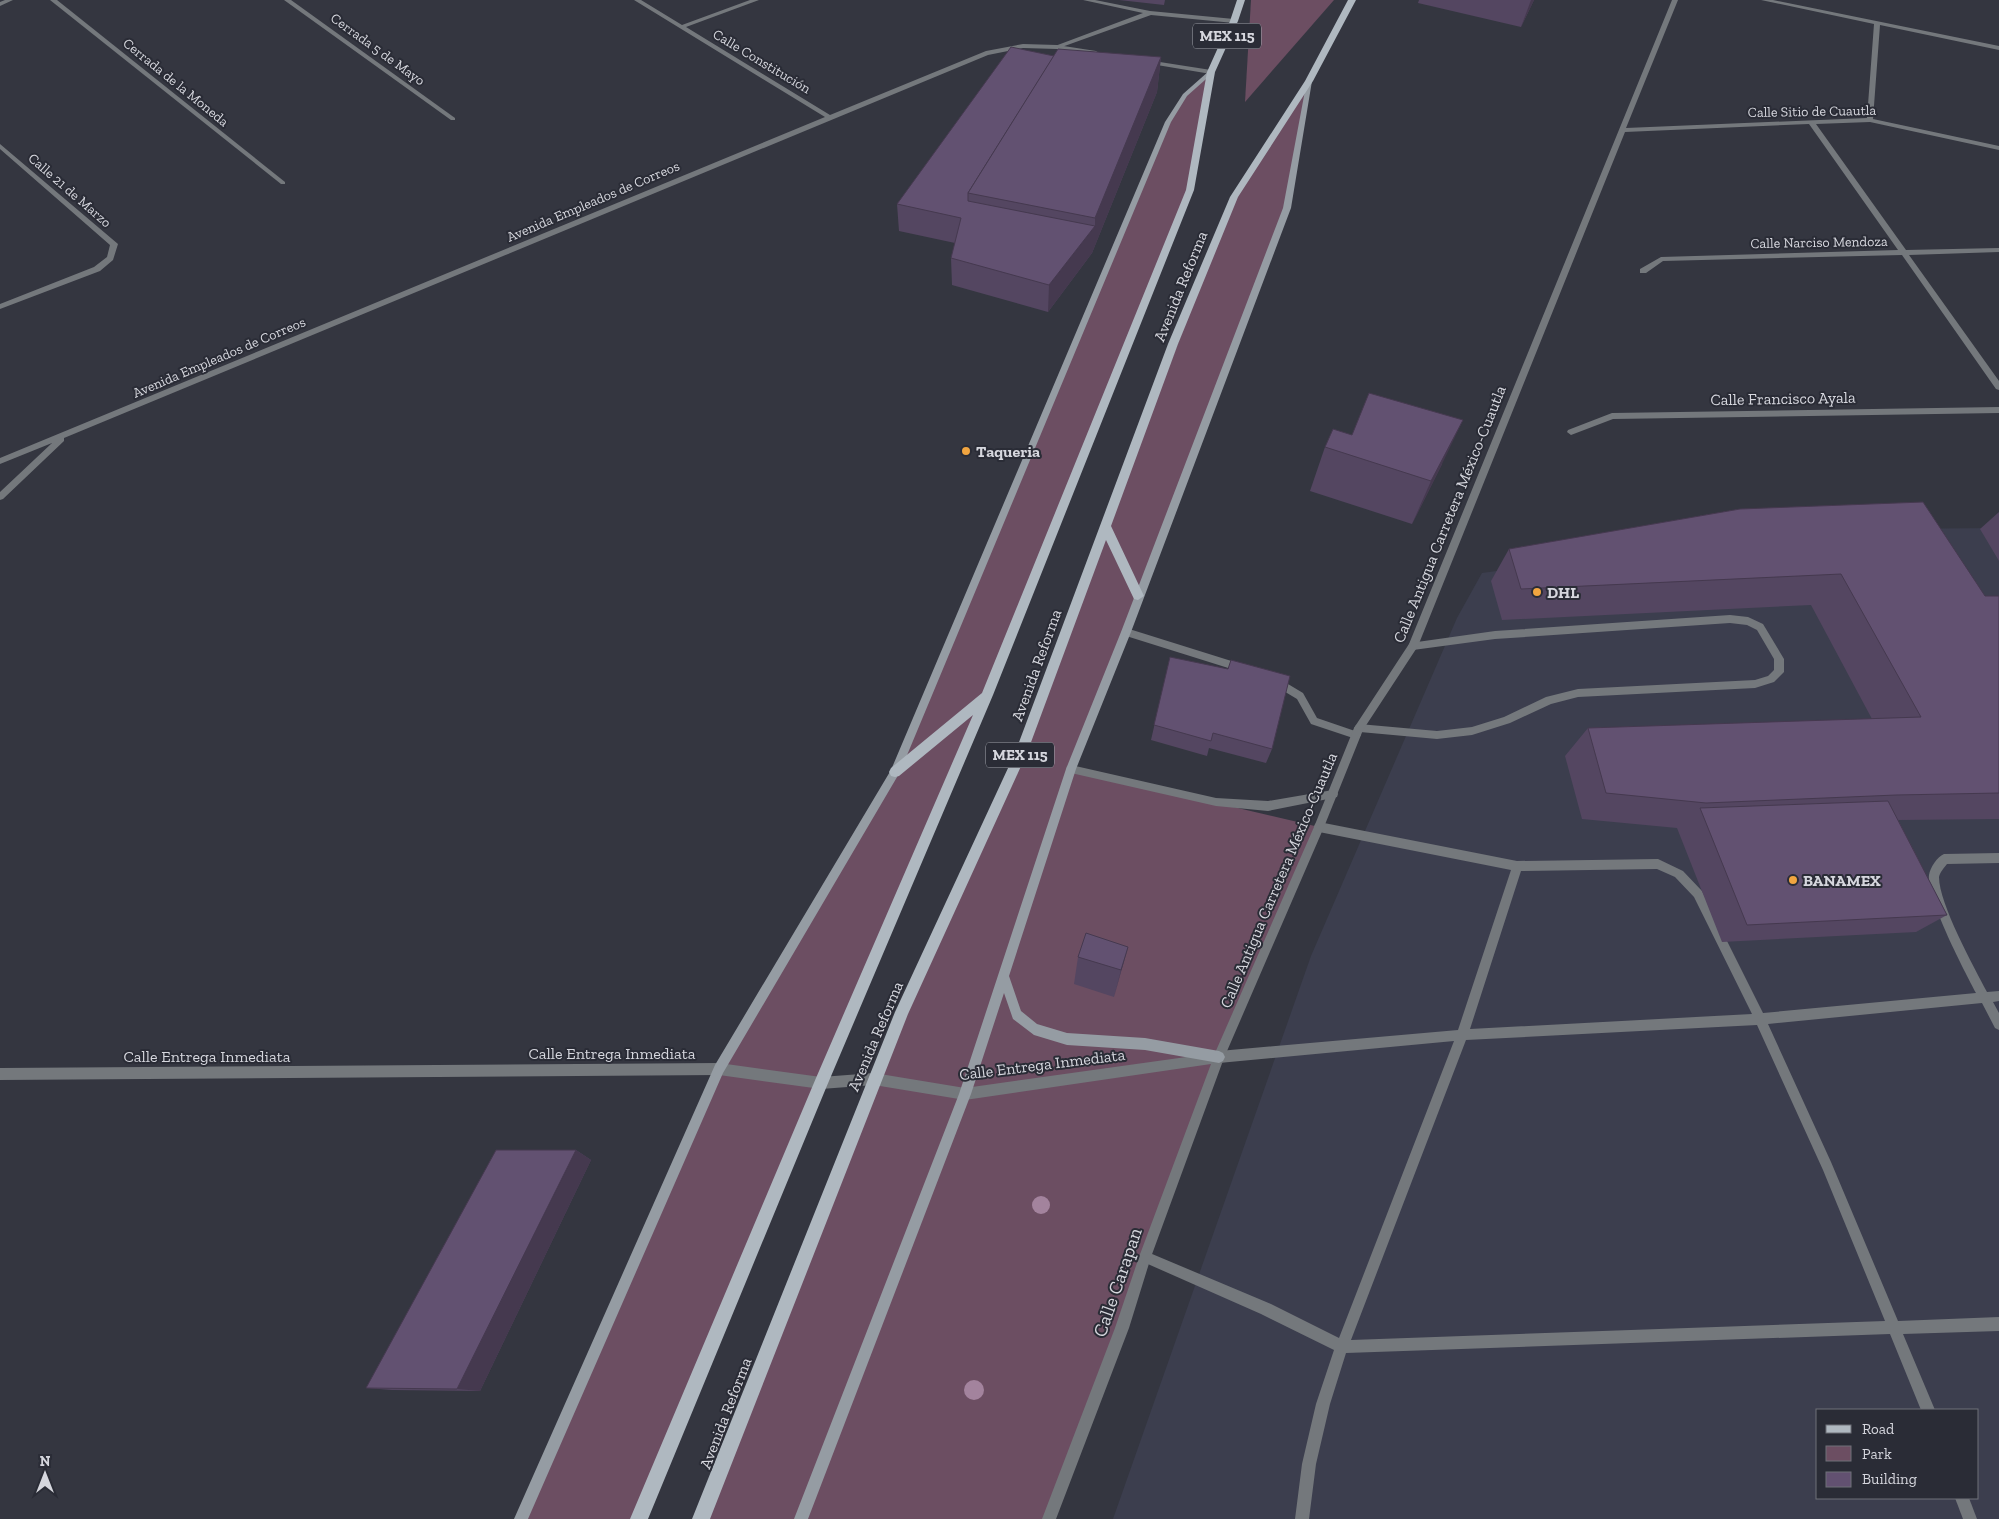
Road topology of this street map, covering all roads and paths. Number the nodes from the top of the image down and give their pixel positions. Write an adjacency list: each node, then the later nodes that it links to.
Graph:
1 (10, 0): 11 (street)
2 (54, 0): 29 (street, Cerrada de la Moneda)
3 (287, 0): 23 (street, Cerrada 5 de Mayo)
4 (637, 0): 15 (street, Calle Constitución)
5 (756, 0): 15 (street, Calle Constitución)
6 (1086, 0): 12 (street)
7 (1241, 0): 13 (main road, Avenida Reforma / MEX 115)
8 (1352, 0): 21 (main road, Avenida Reforma / MEX 115)
9 (1675, 0): 26 (street, Calle Antigua Carretera México-Cuautla)
10 (1764, 0): 14 (street)
11 (0, 4)
12 (1150, 13): 13 (street); 16 (street)
13 (1234, 21): 20 (main road, Avenida Reforma / MEX 115)
14 (1877, 23): 17 (street); 24 (street)
15 (682, 27): 22 (street, Calle Constitución)
16 (1057, 47): 18 (street, Avenida Empleados de Correos); 22 (street, Avenida Empleados de Correos)
17 (1999, 48)
18 (1105, 55)
19 (1143, 61): 20 (street)
20 (1211, 72): 46 (main road, Avenida Reforma / MEX 115); 49 (street)
21 (1309, 81): 40 (main road, Avenida Reforma / MEX 115); 41 (street)
22 (829, 117): 37 (street, Avenida Empleados de Correos)
23 (453, 119)
24 (1870, 120): 25 (street, Calle Sitio de Cuautla); 28 (street, Calle Sitio de Cuautla)
25 (1811, 122): 26 (street, Calle Sitio de Cuautla); 31 (street)
26 (1622, 130): 43 (street, Calle Antigua Carretera México-Cuautla)
27 (0, 146): 33 (street, Calle 21 de Marzo)
28 (1999, 148)
29 (283, 183)
30 (1999, 250): 31 (street, Calle Narciso Mendoza)
31 (1904, 253): 32 (street, Calle Narciso Mendoza); 34 (street)
32 (1643, 271)
33 (0, 307)
34 (1999, 387)
35 (1999, 410): 36 (street, Calle Francisco Ayala)
36 (1571, 432)
37 (66, 434): 38 (street, Avenida Empleados de Correos); 39 (street)
38 (0, 461)
39 (0, 497)
40 (1105, 526): 41 (main road); 63 (main road, Avenida Reforma / MEX 115)
41 (1138, 596): 42 (street)
42 (1126, 632): 44 (street); 48 (street)
43 (1413, 646): 47 (street, Calle Antigua Carretera México-Cuautla); 47 (street)
44 (1248, 670)
45 (1267, 676): 47 (street)
46 (987, 695): 49 (main road); 64 (main road, Avenida Reforma / MEX 115)
47 (1357, 732): 50 (street, Calle Antigua Carretera México-Cuautla)
48 (1071, 769): 50 (street); 54 (street)
49 (895, 772): 61 (street)
50 (1333, 794): 51 (street, Calle Antigua Carretera México-Cuautla)
51 (1319, 827): 53 (street); 60 (street, Calle Antigua Carretera México-Cuautla)
52 (1999, 858): 56 (street)
53 (1516, 866): 57 (street); 59 (street)
54 (1003, 975): 60 (street); 65 (street)
55 (1999, 996): 56 (street, Calle Entrega Inmediata)
56 (1984, 997): 57 (street, Calle Entrega Inmediata); 58 (street)
57 (1760, 1019): 59 (street, Calle Entrega Inmediata); 68 (street)
58 (1999, 1024)
59 (1462, 1035): 60 (street, Calle Entrega Inmediata); 69 (street)
60 (1219, 1057): 65 (street, Calle Entrega Inmediata); 66 (street, Calle Carapan)
61 (719, 1069): 62 (street, Calle Entrega Inmediata); 64 (street, Calle Entrega Inmediata); 72 (street)
62 (0, 1074)
63 (874, 1079): 64 (street, Calle Entrega Inmediata); 65 (street, Calle Entrega Inmediata); 74 (main road, Avenida Reforma / MEX 115)
64 (821, 1083): 73 (main road, Avenida Reforma / MEX 115)
65 (965, 1094): 75 (street)
66 (1145, 1257): 69 (street); 76 (street, Calle Carapan)
67 (1999, 1324): 68 (street)
68 (1893, 1327): 69 (street); 70 (street)
69 (1342, 1347): 77 (street)
70 (1928, 1409)
71 (1962, 1499): 78 (street)
72 (522, 1519)
73 (639, 1519)
74 (701, 1519)
75 (800, 1519)
76 (1049, 1519)
77 (1302, 1519)
78 (1970, 1519)

